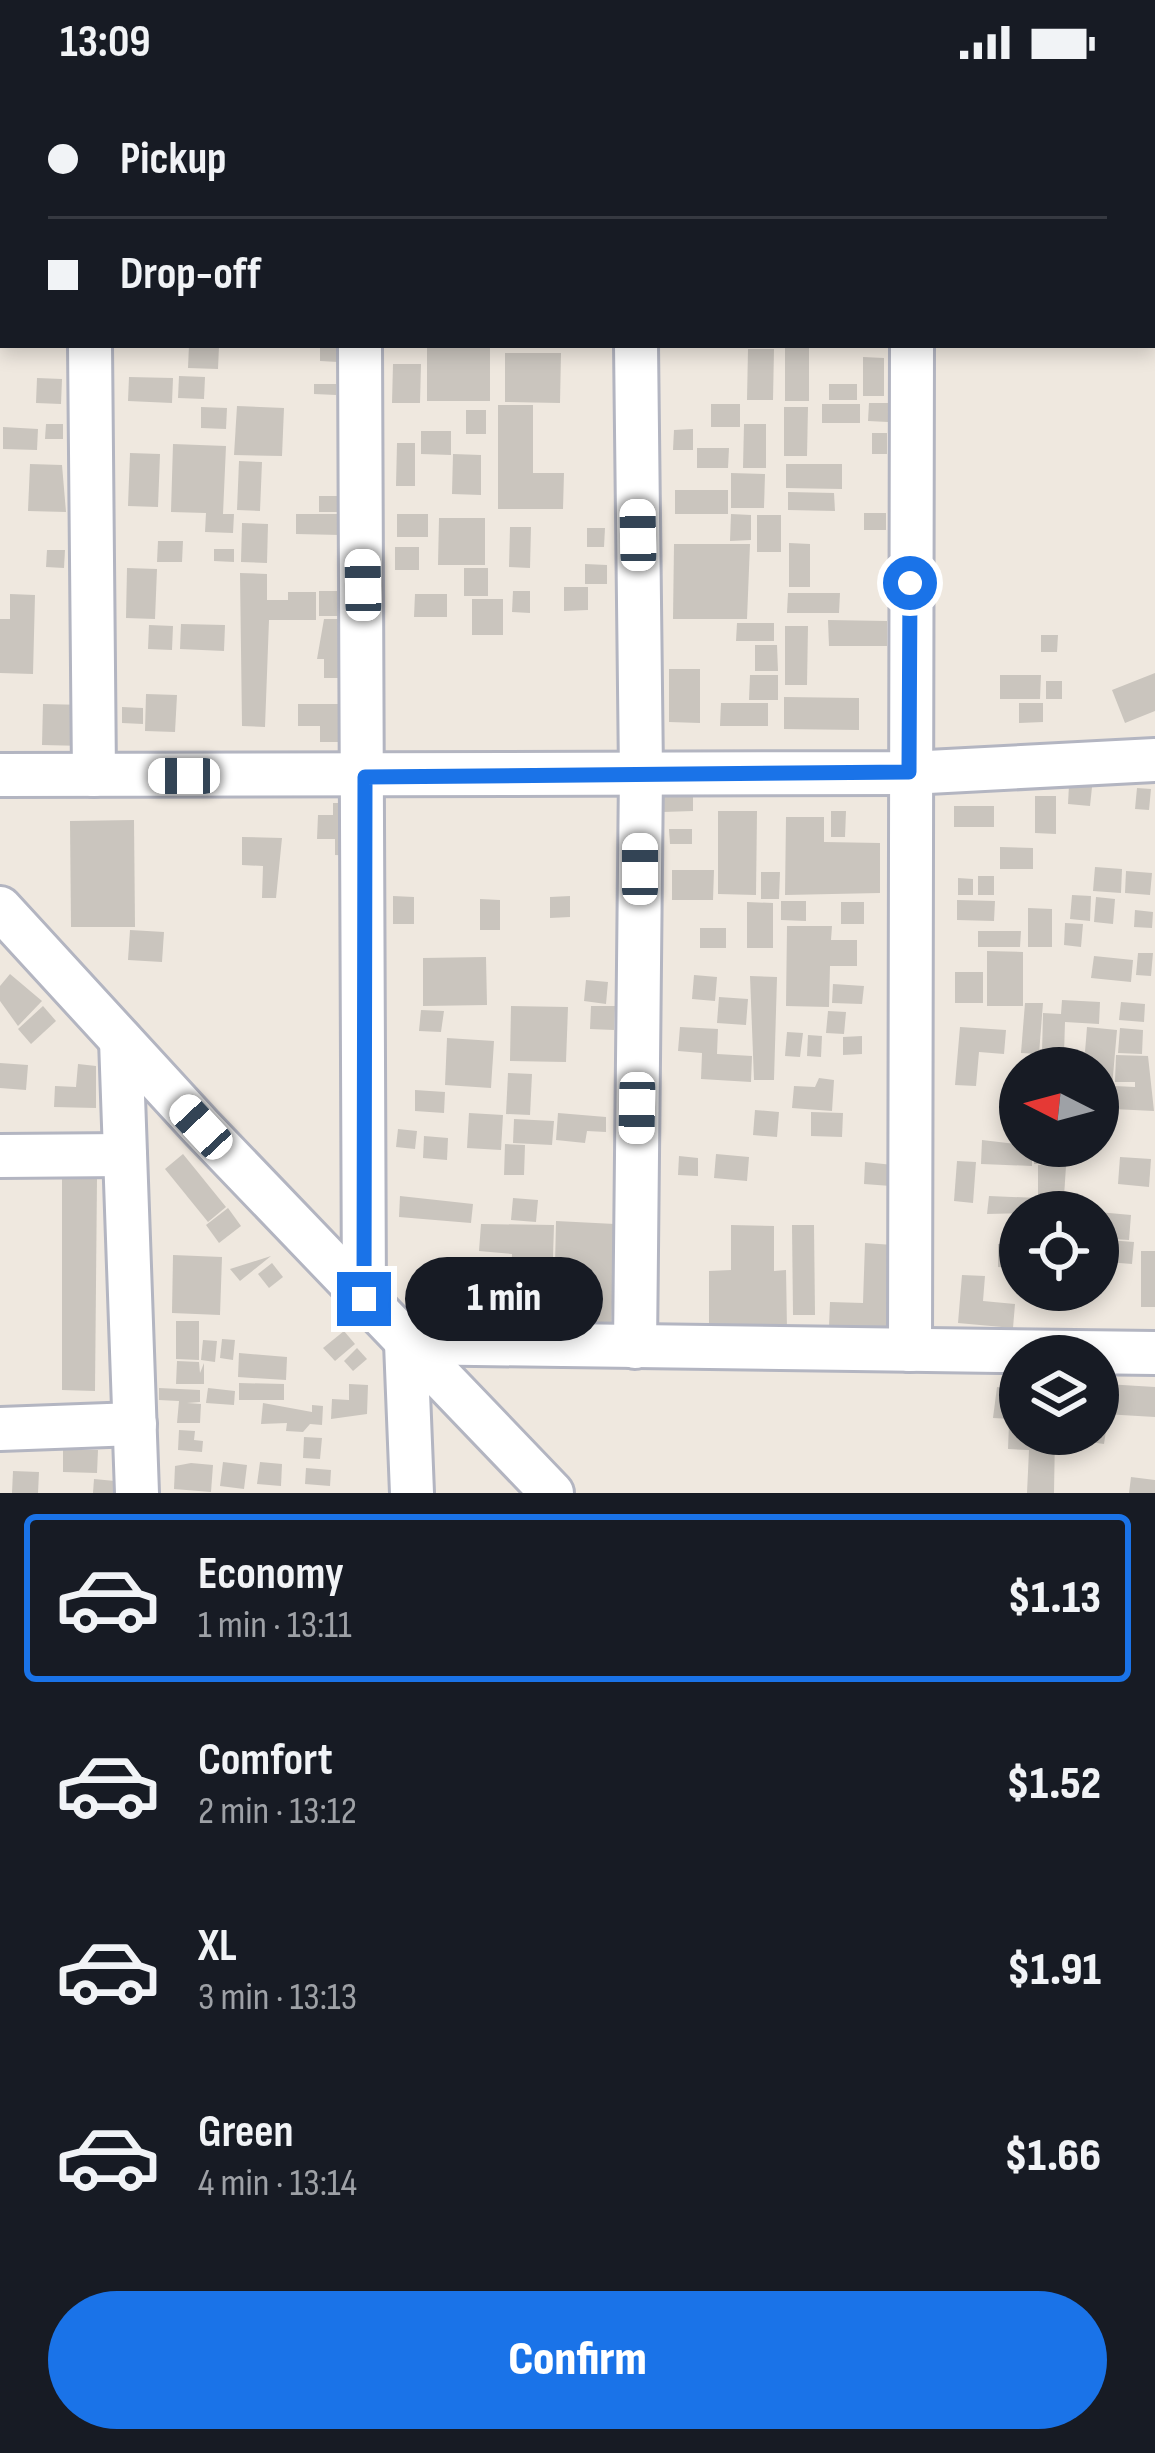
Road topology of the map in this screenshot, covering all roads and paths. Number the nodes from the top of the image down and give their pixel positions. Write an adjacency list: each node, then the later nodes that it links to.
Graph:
1 (90, 348): 9 (street)
2 (360, 348): 10 (street)
3 (636, 348): 7 (street)
4 (912, 348): 6 (street)
5 (1155, 760): 6 (street)
6 (909, 772): 7 (street); 18 (street)
7 (640, 773): 10 (street); 17 (street)
8 (0, 775): 9 (street)
9 (94, 775): 10 (street)
10 (365, 777): 15 (street)
11 (0, 908): 12 (street)
12 (121, 1040): 13 (street); 15 (street)
13 (125, 1155): 14 (street); 20 (street)
14 (0, 1156)
15 (364, 1299): 16 (street)
16 (406, 1343): 17 (street); 23 (street); 24 (street)
17 (635, 1347): 18 (street)
18 (910, 1350): 19 (street)
19 (1155, 1354)
20 (135, 1424): 21 (street); 22 (street)
21 (0, 1430)
22 (137, 1493)
23 (412, 1493)
24 (552, 1493)

